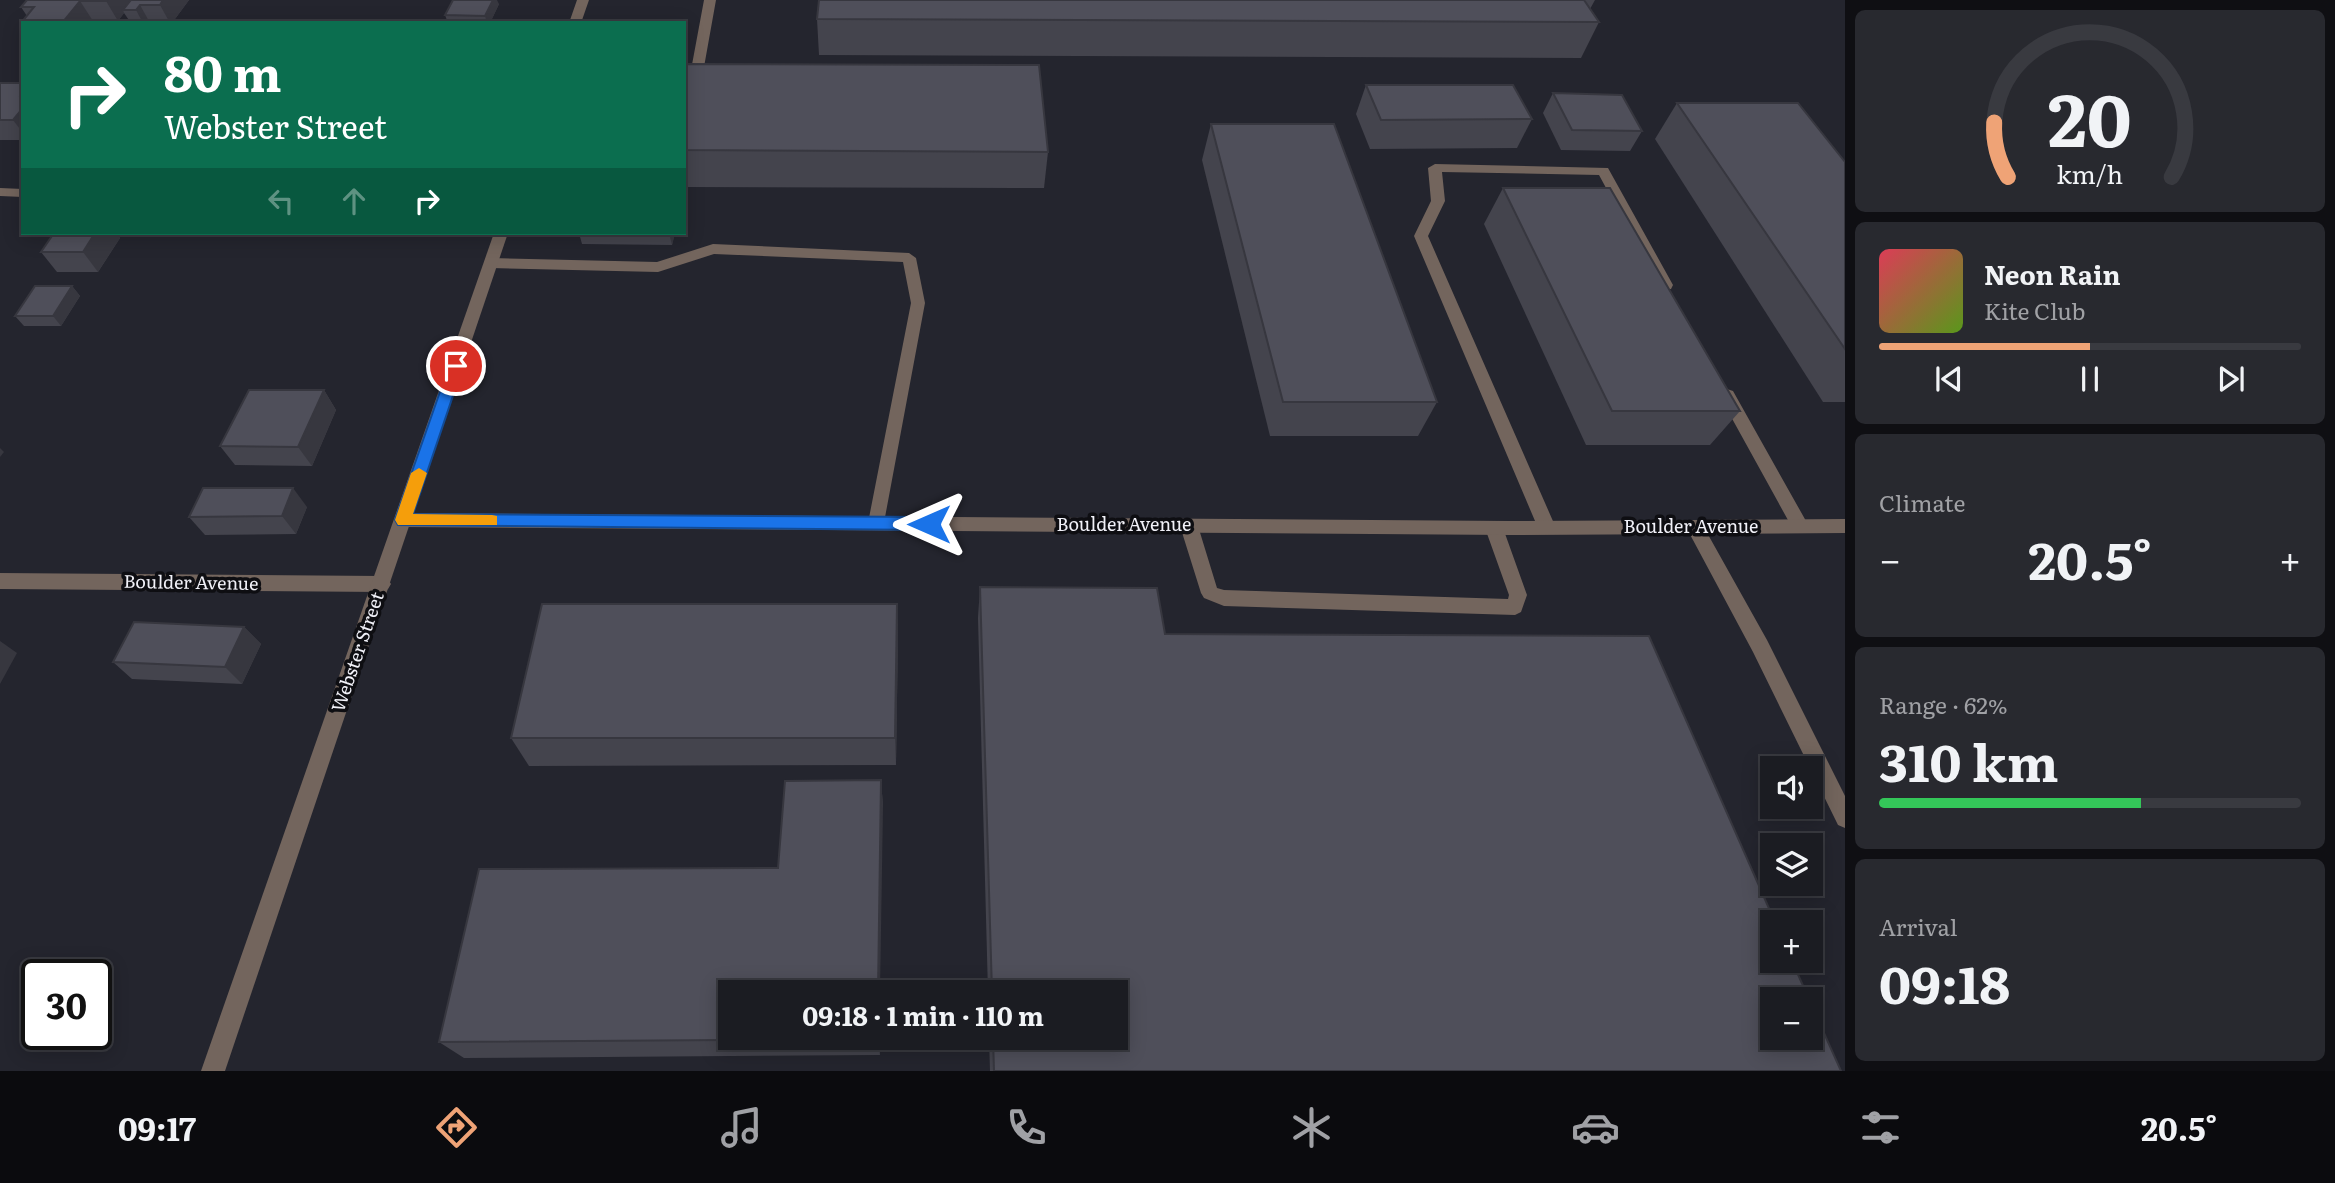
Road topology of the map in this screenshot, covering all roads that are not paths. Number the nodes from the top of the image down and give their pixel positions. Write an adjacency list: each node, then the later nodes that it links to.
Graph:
1 (583, 0): 3 (street)
2 (710, 0): 4 (street)
3 (576, 21)
4 (733, 74)
5 (0, 192): 6 (street)
6 (21, 193)
7 (500, 235): 8 (street, Webster Street)
8 (491, 263): 11 (street, Webster Street); 12 (street)
9 (1676, 303): 18 (street)
10 (1716, 375): 14 (street)
11 (403, 520): 12 (street, Boulder Avenue); 20 (street, Webster Street)
12 (877, 523): 13 (street, Boulder Avenue)
13 (1189, 526): 17 (street, Boulder Avenue); 17 (street)
14 (1800, 526): 15 (street, Boulder Avenue); 16 (street, Boulder Avenue)
15 (1845, 526)
16 (1695, 527): 18 (street, Boulder Avenue); 21 (street)
17 (1494, 528): 18 (street, Boulder Avenue)
18 (1547, 528)
19 (0, 581): 20 (street, Boulder Avenue)
20 (382, 584): 22 (street, Webster Street)
21 (1845, 818)
22 (213, 1071)

